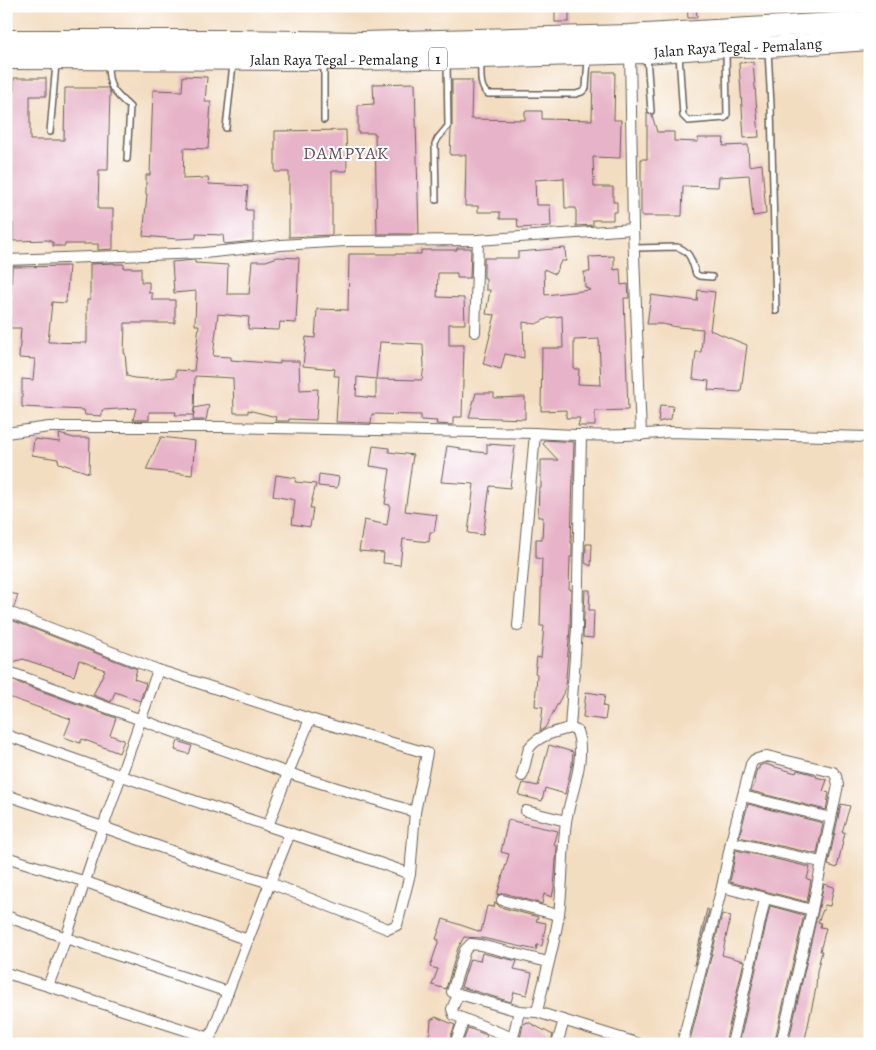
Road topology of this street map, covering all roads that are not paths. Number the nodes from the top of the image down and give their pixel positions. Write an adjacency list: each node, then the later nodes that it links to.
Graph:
1 (870, 21): 4 (highway, Jalan Raya Tegal - Pemalang / 1)
2 (6, 40): 7 (highway, Jalan Raya Tegal - Pemalang / 1)
3 (870, 40): 6 (highway, Jalan Raya Tegal - Pemalang / 1)
4 (637, 44): 7 (highway, Jalan Raya Tegal - Pemalang / 1); 8 (highway, Jalan Raya Tegal - Pemalang / 1); 9 (highway, Jalan Raya Tegal - Pemalang / 1); 16 (lane); 22 (street)
5 (726, 47): 6 (highway, Jalan Raya Tegal - Pemalang / 1); 8 (highway, Jalan Raya Tegal - Pemalang / 1); 8 (lane)
6 (768, 47): 27 (lane)
7 (234, 49): 11 (highway, Jalan Raya Tegal - Pemalang / 1); 15 (highway, Jalan Raya Tegal - Pemalang / 1); 18 (lane)
8 (678, 51)
9 (588, 54): 12 (highway, Jalan Raya Tegal - Pemalang / 1); 12 (lane)
10 (57, 58): 11 (highway, Jalan Raya Tegal - Pemalang / 1); 13 (highway, Jalan Raya Tegal - Pemalang / 1); 19 (lane)
11 (108, 58): 20 (lane)
12 (480, 58): 14 (highway, Jalan Raya Tegal - Pemalang / 1)
13 (6, 59)
14 (447, 59): 15 (highway, Jalan Raya Tegal - Pemalang / 1); 21 (lane)
15 (324, 60): 17 (lane)
16 (650, 111)
17 (324, 120)
18 (226, 128)
19 (50, 132)
20 (127, 159)
21 (436, 200)
22 (633, 229): 23 (street); 24 (street)
23 (478, 240): 25 (street); 28 (street)
24 (634, 248): 26 (lane); 31 (street)
25 (6, 260)
26 (712, 277)
27 (776, 311)
28 (475, 332)
29 (6, 433): 30 (street)
30 (535, 433): 32 (street); 35 (street)
31 (641, 435): 32 (street); 33 (street)
32 (581, 436): 40 (street)
33 (870, 437)
34 (6, 611): 36 (street)
35 (518, 626)
36 (158, 670): 38 (street); 39 (street)
37 (6, 671): 39 (street)
38 (310, 719): 42 (street); 48 (street)
39 (142, 720): 42 (street); 43 (street)
40 (570, 728): 44 (street); 50 (street)
41 (6, 735): 43 (street)
42 (288, 773): 48 (street); 51 (street)
43 (121, 776): 51 (street); 52 (street)
44 (522, 776)
45 (6, 795): 52 (street)
46 (743, 796): 49 (street); 49 (street); 54 (street)
47 (526, 811): 50 (street)
48 (415, 812): 57 (street)
49 (831, 818): 56 (street)
50 (566, 821): 64 (street)
51 (268, 826): 53 (street)
52 (103, 827): 58 (street); 59 (street)
53 (290, 833): 57 (street); 59 (street)
54 (731, 842): 56 (street); 60 (street)
55 (6, 857): 58 (street)
56 (821, 862): 63 (street)
57 (410, 874): 59 (street)
58 (86, 882): 66 (street); 67 (street)
59 (270, 883): 67 (street)
60 (722, 888): 61 (street); 83 (street)
61 (765, 899): 63 (street); 84 (street)
62 (502, 900): 64 (street)
63 (812, 910): 85 (street)
64 (558, 915): 68 (street)
65 (6, 916): 66 (street)
66 (66, 938): 70 (street); 71 (street)
67 (248, 940): 71 (street)
68 (548, 962): 72 (street); 74 (street)
69 (6, 973): 70 (street)
70 (48, 986): 71 (street)
71 (228, 992)
72 (458, 995): 73 (street); 75 (street)
73 (519, 1012): 74 (street); 78 (street)
74 (537, 1012): 76 (street)
75 (464, 1019): 78 (street); 79 (street)
76 (564, 1020): 77 (street); 80 (street)
77 (606, 1033): 81 (street); 82 (street)
78 (513, 1041)
79 (455, 1044)
80 (557, 1044)
81 (603, 1044)
82 (640, 1044)
83 (682, 1044)
84 (732, 1044)
85 (781, 1044)

